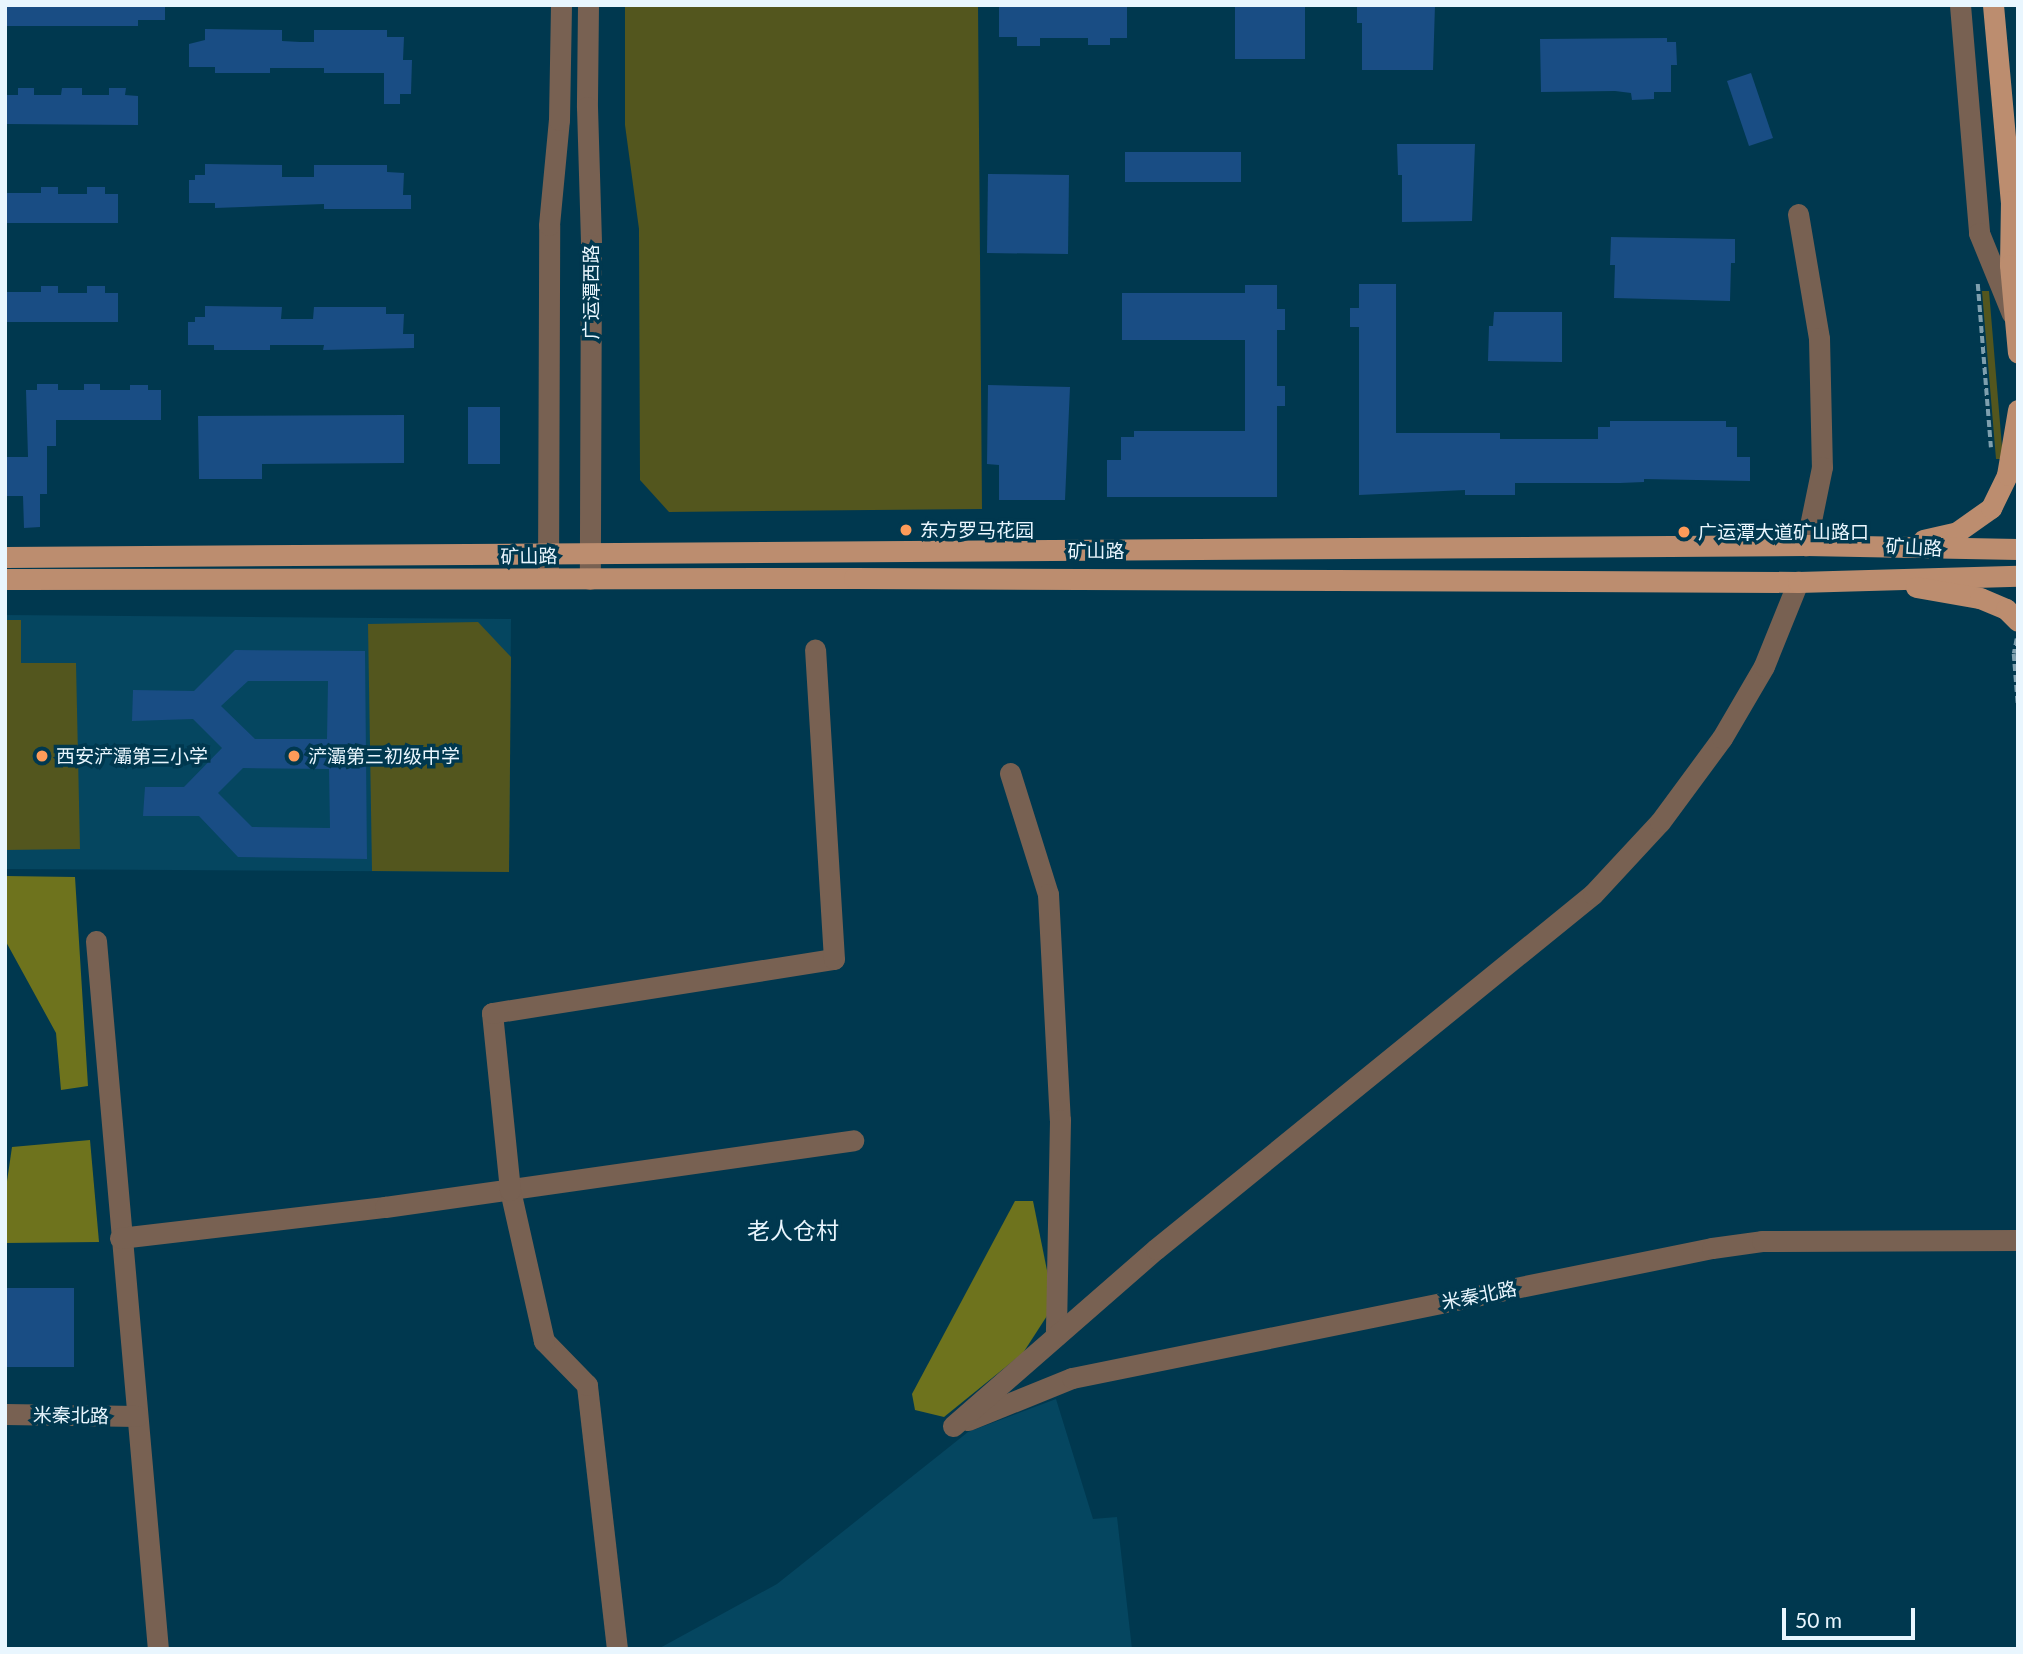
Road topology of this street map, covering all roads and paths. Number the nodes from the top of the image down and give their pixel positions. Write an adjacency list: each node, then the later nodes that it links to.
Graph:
1 (561, 5): 15 (street)
2 (588, 5): 14 (street, 广运潭西路)
3 (1960, 5): 7 (street)
4 (1993, 5): 7 (main road)
5 (1798, 214): 11 (street)
6 (1977, 275): 10 (path)
7 (2015, 322): 8 (main road)
8 (2018, 353)
9 (2018, 410): 12 (main road)
10 (1992, 453)
11 (1806, 545): 12 (main road, 矿山路); 14 (main road, 矿山路)
12 (1876, 545): 13 (main road, 矿山路)
13 (2018, 549)
14 (589, 554): 15 (main road, 矿山路); 20 (street, 广运潭西路)
15 (548, 556): 16 (main road, 矿山路); 18 (street)
16 (5, 557)
17 (2018, 576): 21 (main road, 矿山路)
18 (548, 578): 19 (main road, 矿山路); 20 (main road, 矿山路)
19 (5, 579)
20 (590, 579): 22 (main road, 矿山路)
21 (1861, 581): 22 (main road, 矿山路); 23 (main road)
22 (1798, 582): 33 (street)
23 (2018, 621)
24 (2018, 637): 26 (path)
25 (815, 650): 30 (street)
26 (2018, 705)
27 (1010, 773): 33 (street)
28 (96, 941): 31 (street)
29 (853, 1140): 30 (street)
30 (510, 1190): 31 (street); 37 (street)
31 (120, 1238): 35 (street)
32 (2018, 1240): 33 (street, 米秦北路)
33 (1056, 1336)
34 (5, 1414): 35 (street, 米秦北路)
35 (137, 1416): 36 (street)
36 (158, 1649)
37 (617, 1649)

